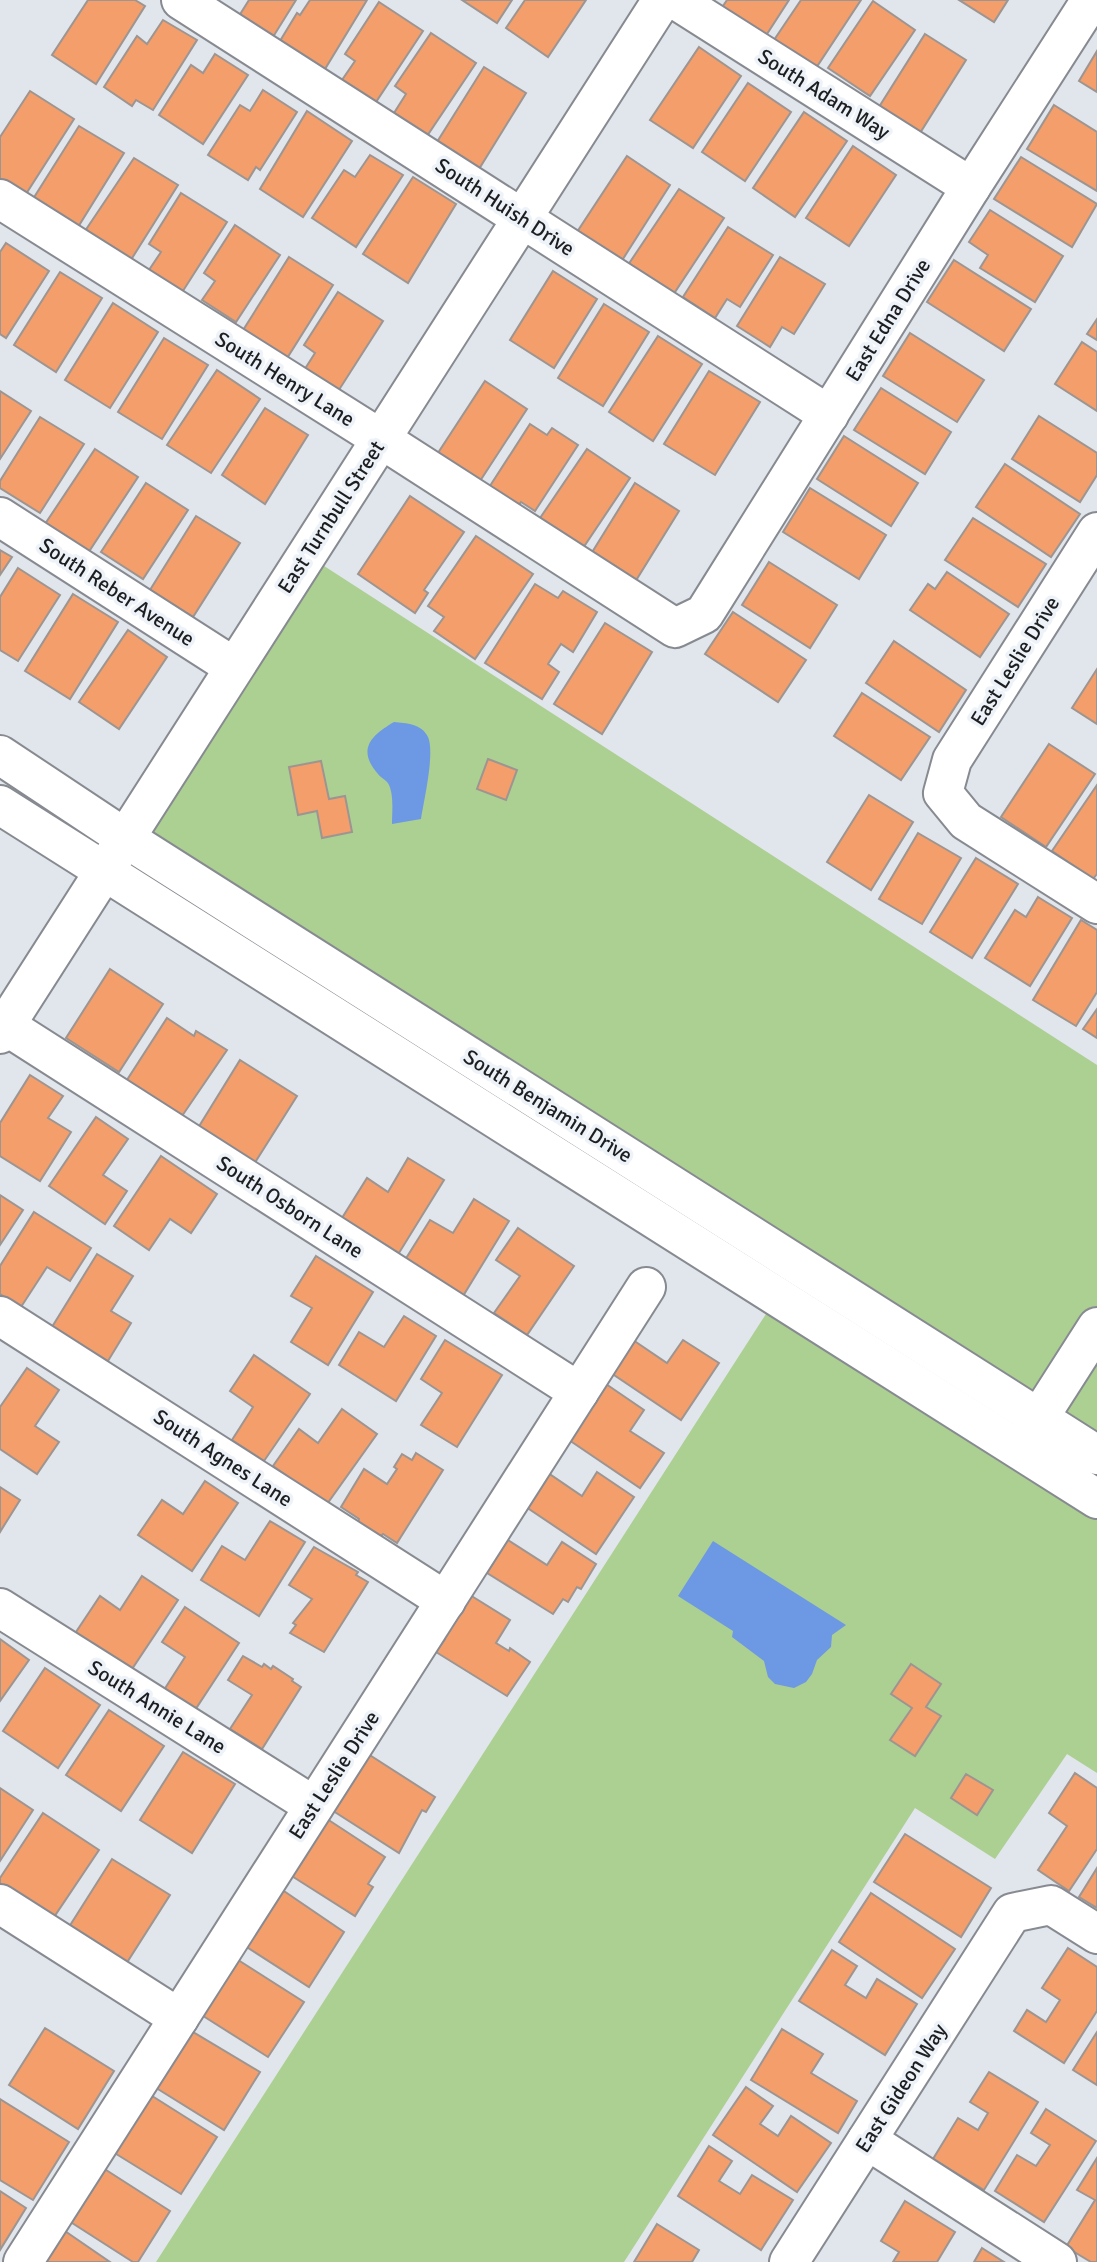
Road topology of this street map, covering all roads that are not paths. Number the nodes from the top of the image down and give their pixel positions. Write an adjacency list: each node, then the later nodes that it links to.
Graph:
1 (181, 0): 7 (street, South Huish Drive)
2 (662, 0): 7 (street, East Turnbull Street)
3 (676, 0): 5 (street, South Adam Way)
4 (1091, 0): 5 (street, East Edna Drive)
5 (971, 187): 8 (street, East Edna Drive)
6 (0, 199): 9 (street, South Henry Lane)
7 (522, 218): 8 (street, South Huish Drive); 9 (street, East Turnbull Street)
8 (829, 415): 13 (street, East Edna Drive)
9 (381, 439): 13 (street, South Henry Lane); 14 (street, East Turnbull Street)
10 (0, 517): 14 (street, South Reber Avenue)
11 (1097, 532): 12 (street, East Leslie Drive)
12 (1085, 578): 19 (street, East Leslie Drive)
13 (675, 628)
14 (233, 667): 17 (street, East Turnbull Street)
15 (0, 755): 17 (street, South Benjamin Drive)
16 (0, 805): 18 (street, South Benjamin Drive)
17 (125, 838): 18 (street, East Turnbull Street); 25 (street, South Benjamin Drive)
18 (104, 873): 20 (street, East Turnbull Street); 25 (street, South Benjamin Drive)
19 (1097, 904)
20 (2, 1027): 24 (street, South Osborn Lane)
21 (646, 1287): 24 (street, East Leslie Drive)
22 (0, 1316): 28 (street, South Agnes Lane)
23 (1097, 1327): 25 (street)
24 (579, 1392): 28 (street, East Leslie Drive)
25 (1029, 1433): 26 (street, South Benjamin Drive); 27 (street, South Benjamin Drive)
26 (1097, 1455)
27 (1097, 1499)
28 (446, 1601): 30 (street, East Leslie Drive)
29 (0, 1608): 30 (street, South Annie Lane)
30 (314, 1806): 33 (street, East Leslie Drive)
31 (0, 1904): 33 (street)
32 (1097, 1934): 34 (street, East Gideon Way)
33 (179, 2018): 35 (street, East Leslie Drive)
34 (867, 2140): 36 (street, East Gideon Way); 37 (street)
35 (23, 2262)
36 (789, 2262)
37 (1057, 2262)

